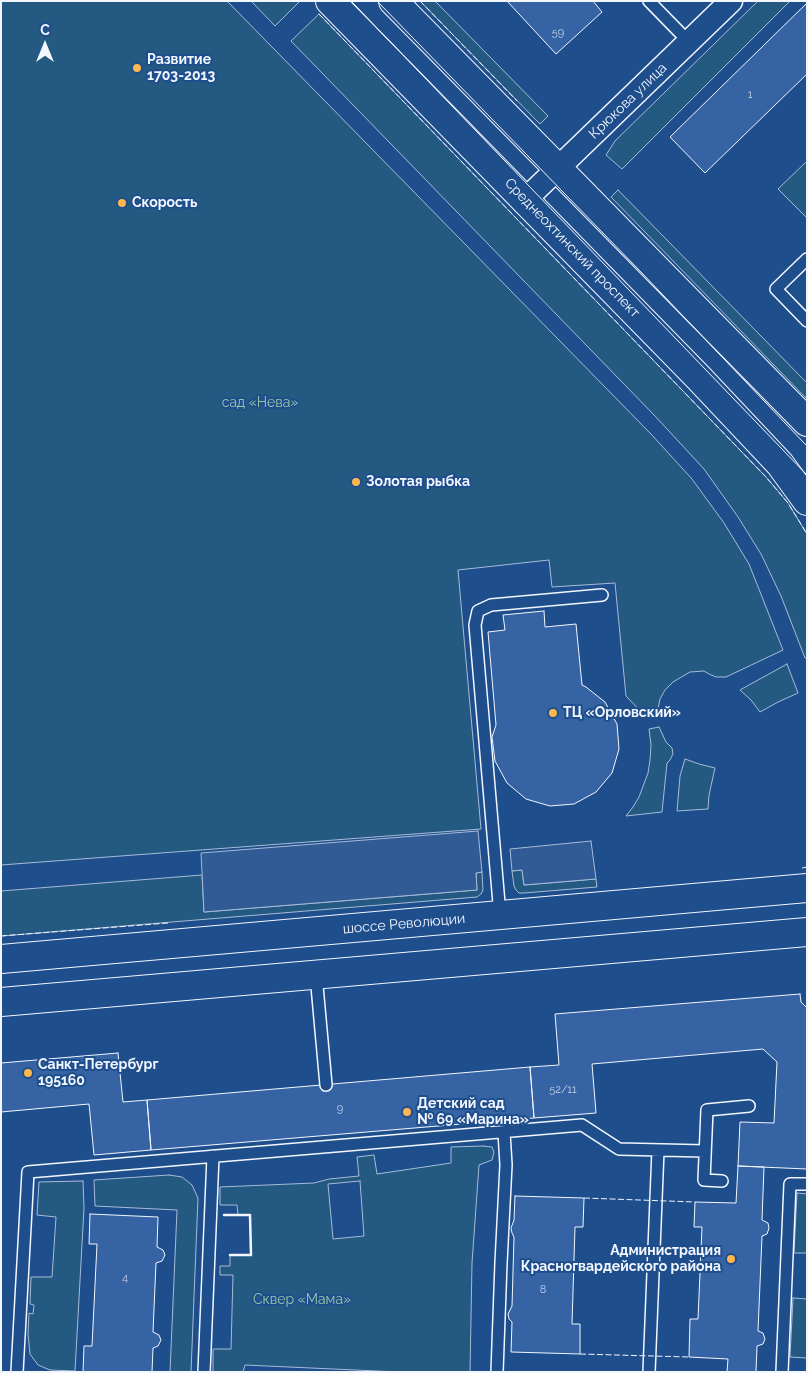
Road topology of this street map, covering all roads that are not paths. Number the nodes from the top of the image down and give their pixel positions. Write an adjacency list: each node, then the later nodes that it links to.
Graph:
1 (330, 1): 7 (main road, Среднеохтинский проспект)
2 (393, 1): 6 (main road)
3 (649, 1): 5 (lane)
4 (731, 1): 5 (street, Крюкова улица)
5 (689, 42): 6 (street, Крюкова улица)
6 (558, 169): 7 (street, Крюкова улица); 10 (main road)
7 (525, 200): 11 (main road, Среднеохтинский проспект)
8 (807, 259): 9 (lane)
9 (807, 322)
10 (807, 422)
11 (807, 502)
12 (602, 595): 14 (lane)
13 (807, 888): 14 (main road, шоссе Революции)
14 (500, 916): 16 (main road, шоссе Революции)
15 (807, 932): 17 (main road)
16 (1, 959)
17 (316, 975): 18 (main road); 19 (lane)
18 (1, 1002)
19 (326, 1085)
20 (749, 1106): 23 (lane)
21 (504, 1132): 22 (lane); 24 (lane); 29 (lane)
22 (658, 1150): 23 (lane); 30 (lane)
23 (705, 1151): 25 (lane)
24 (213, 1156): 27 (lane); 28 (lane)
25 (722, 1181)
26 (807, 1184): 31 (lane)
27 (17, 1372)
28 (204, 1372)
29 (497, 1372)
30 (649, 1372)
31 (782, 1372)

